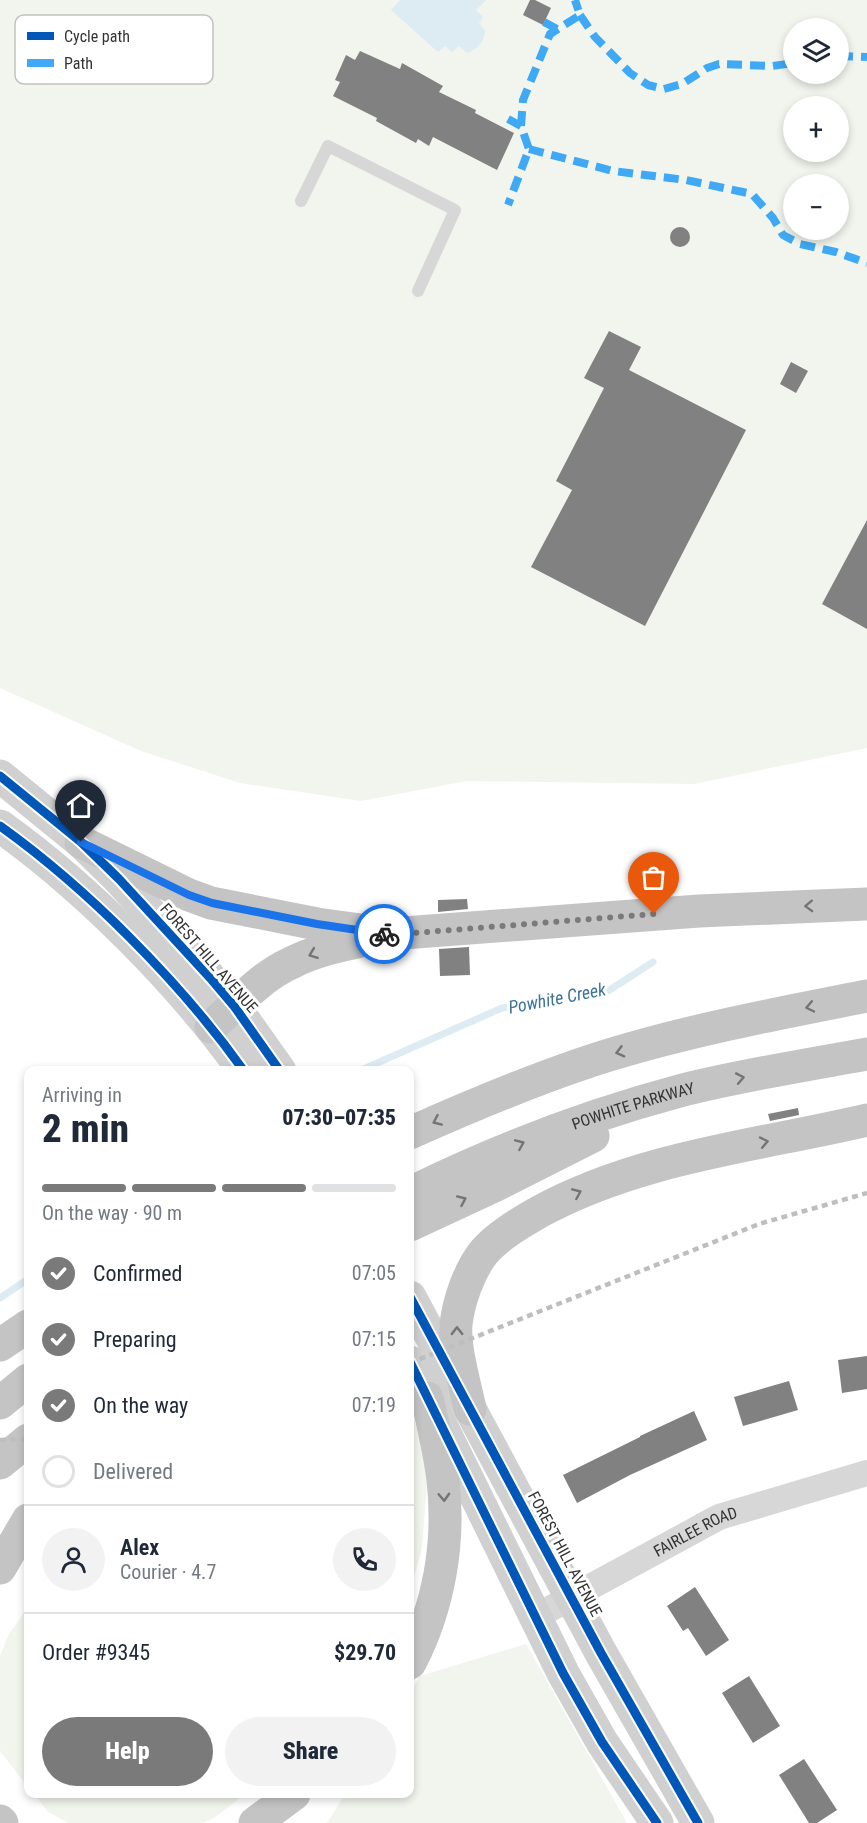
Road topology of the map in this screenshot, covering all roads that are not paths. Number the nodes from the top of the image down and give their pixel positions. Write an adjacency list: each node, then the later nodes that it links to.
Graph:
1 (301, 201): 2 (lane)
2 (418, 291)
3 (0, 776): 5 (main road, FOREST HILL AVENUE)
4 (0, 826): 9 (main road, FOREST HILL AVENUE)
5 (81, 842): 7 (highway); 9 (main road, FOREST HILL AVENUE)
6 (867, 904): 7 (highway, one-way to 7)
7 (390, 934): 9 (highway, one-way to 9)
8 (867, 996): 14 (highway, one-way to 14)
9 (222, 1017): 11 (main road, FOREST HILL AVENUE)
10 (867, 1054): 12 (highway, POWHITE PARKWAY, one-way to 10)
11 (257, 1064)
12 (683, 1090): 15 (highway, POWHITE PARKWAY, one-way to 12); 16 (highway, one-way to 12)
13 (867, 1120): 24 (highway, one-way to 13)
14 (414, 1131)
15 (414, 1191)
16 (414, 1223)
17 (416, 1309): 24 (main road, FOREST HILL AVENUE)
18 (24, 1329): 19 (highway)
19 (0, 1346)
20 (414, 1370): 22 (main road)
21 (24, 1383): 23 (highway)
22 (427, 1398): 31 (main road); 32 (highway, one-way to 32)
23 (0, 1403)
24 (470, 1409): 30 (main road, FOREST HILL AVENUE)
25 (24, 1443): 26 (highway)
26 (0, 1463)
27 (867, 1473): 30 (street, FAIRLEE ROAD)
28 (24, 1527): 29 (highway)
29 (0, 1568)
30 (572, 1598): 31 (street, FAIRLEE ROAD); 36 (main road, FOREST HILL AVENUE)
31 (535, 1617): 35 (main road)
32 (414, 1654)
33 (289, 1798): 34 (highway)
34 (255, 1823)
35 (657, 1823)
36 (698, 1823)

